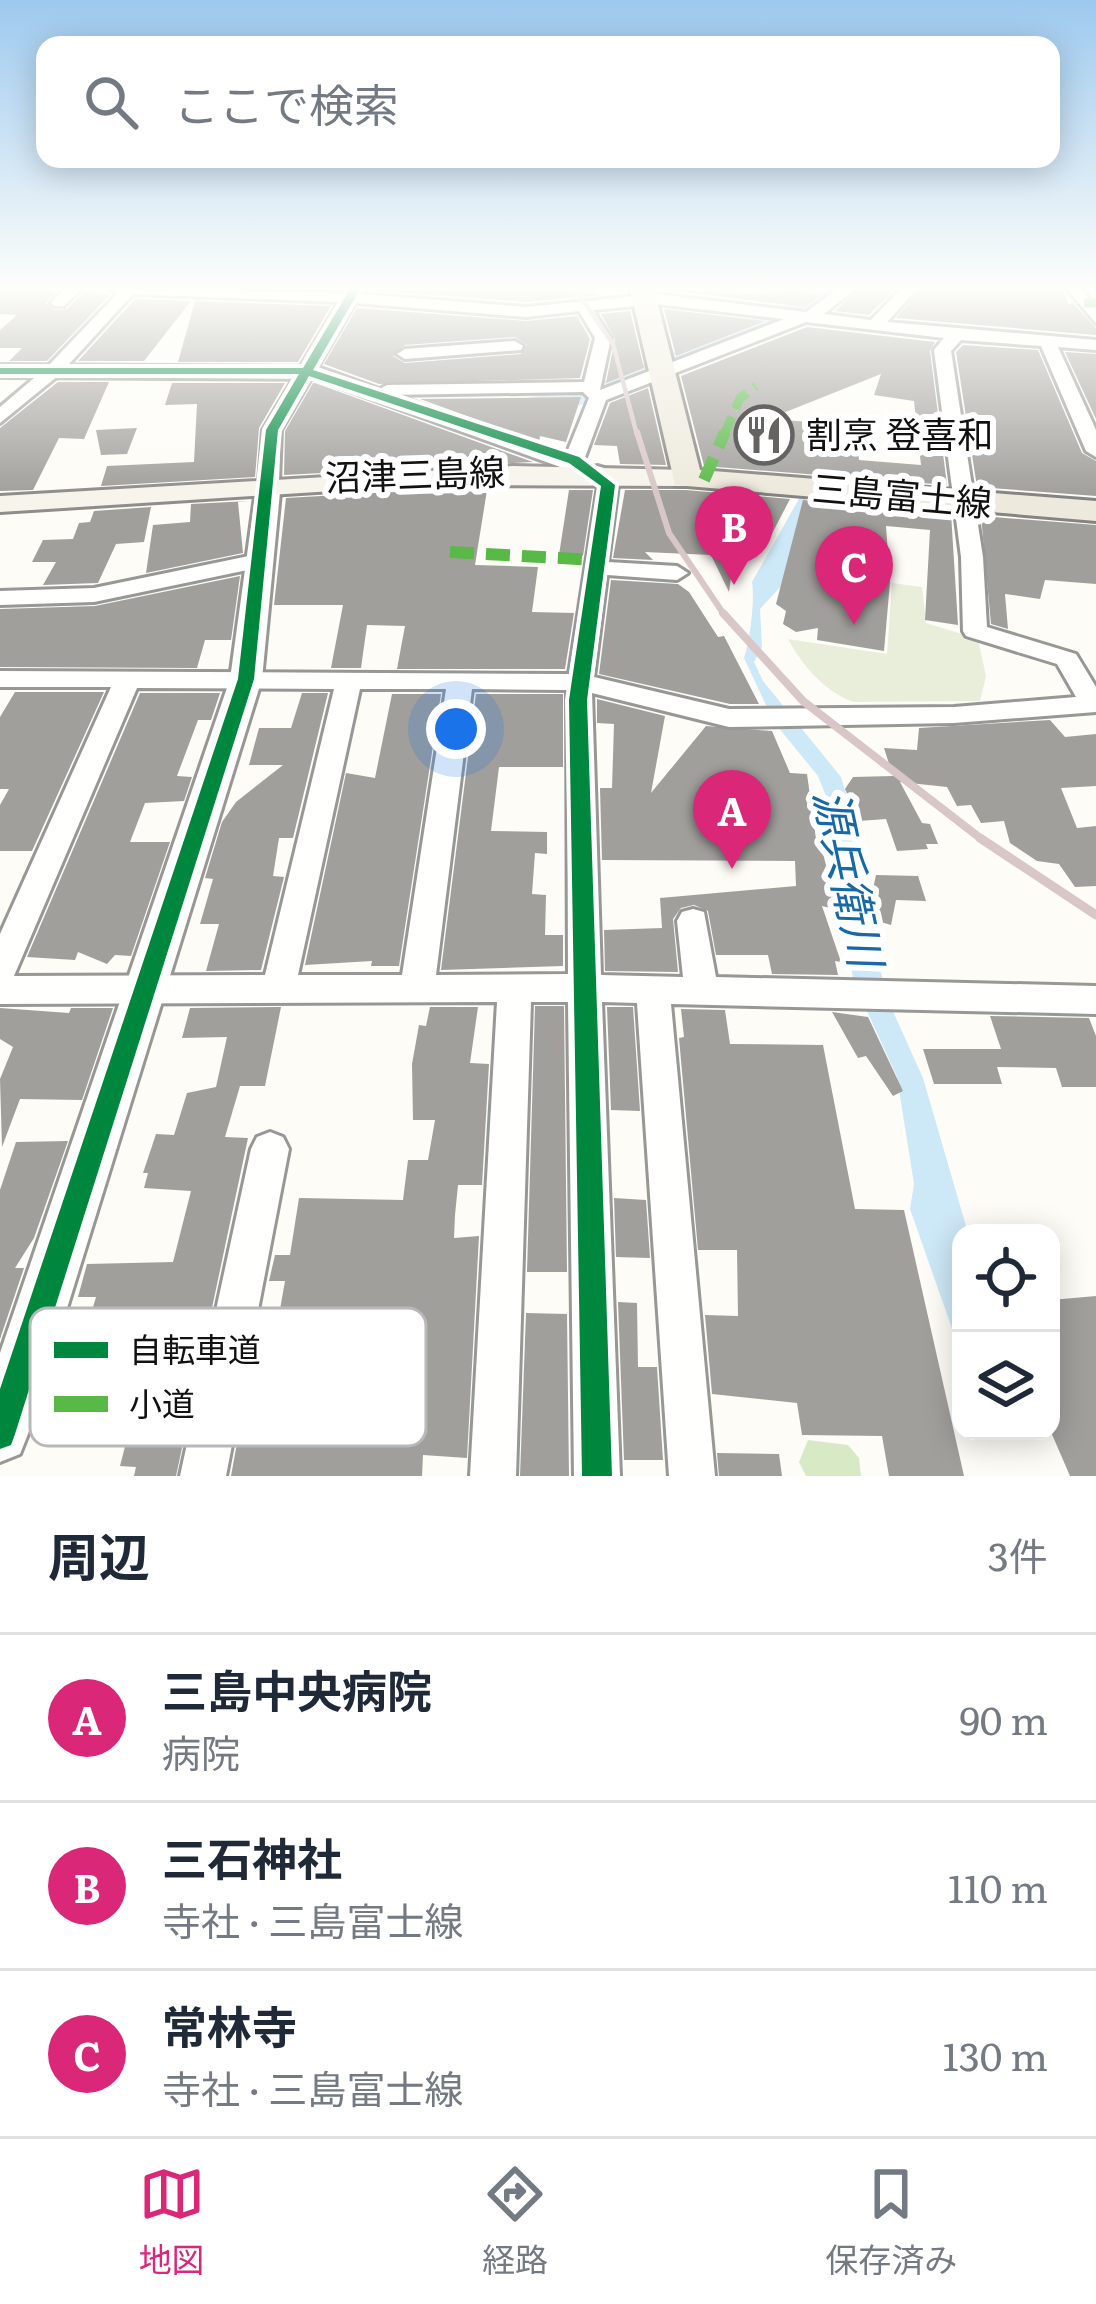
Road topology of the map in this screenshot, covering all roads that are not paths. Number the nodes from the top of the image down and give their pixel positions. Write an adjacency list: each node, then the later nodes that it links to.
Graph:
1 (65, 358): 10 (street)
2 (313, 358): 11 (street)
3 (403, 358): 13 (street)
4 (600, 358): 14 (street)
5 (659, 358): 12 (main road)
6 (694, 358): 12 (street)
7 (943, 358): 22 (street)
8 (1055, 358): 18 (street)
9 (0, 370): 10 (street)
10 (53, 370): 11 (street); 15 (street)
11 (305, 371): 13 (street); 21 (street)
12 (662, 371): 14 (street); 20 (main road)
13 (386, 392): 14 (street); 19 (street)
14 (594, 393): 19 (street)
15 (26, 394): 16 (street); 17 (street)
16 (0, 395)
17 (0, 417)
18 (1096, 451)
19 (585, 466): 20 (main road, 沼津三島線); 21 (main road, 沼津三島線); 26 (street)
20 (686, 478): 22 (main road, 三島富士線)
21 (269, 482): 23 (main road, 沼津三島線); 25 (street)
22 (961, 501): 24 (main road, 三島富士線); 35 (street)
23 (0, 504)
24 (1096, 511)
25 (259, 561): 28 (street); 29 (street)
26 (596, 568): 27 (street); 34 (street)
27 (677, 573)
28 (0, 598)
29 (246, 679): 31 (street); 32 (street); 43 (street)
30 (0, 680): 32 (street)
31 (349, 680): 33 (street); 44 (street)
32 (127, 681): 37 (street)
33 (460, 682): 34 (street); 39 (street)
34 (580, 682): 35 (street); 38 (street)
35 (1095, 704)
36 (692, 921): 45 (street)
37 (0, 971)
38 (585, 988): 40 (street); 41 (street); 55 (street)
39 (417, 989): 40 (street); 44 (street)
40 (515, 989): 54 (street)
41 (653, 989): 45 (street); 56 (street)
42 (0, 990): 43 (street)
43 (142, 990): 44 (street); 48 (street)
44 (278, 991)
45 (701, 991): 46 (street)
46 (1096, 1000)
47 (270, 1149): 49 (street)
48 (41, 1308)
49 (237, 1308)
50 (30, 1341): 51 (street)
51 (0, 1435)
52 (209, 1446): 53 (street)
53 (203, 1476)
54 (493, 1476)
55 (597, 1476)
56 (692, 1476)

